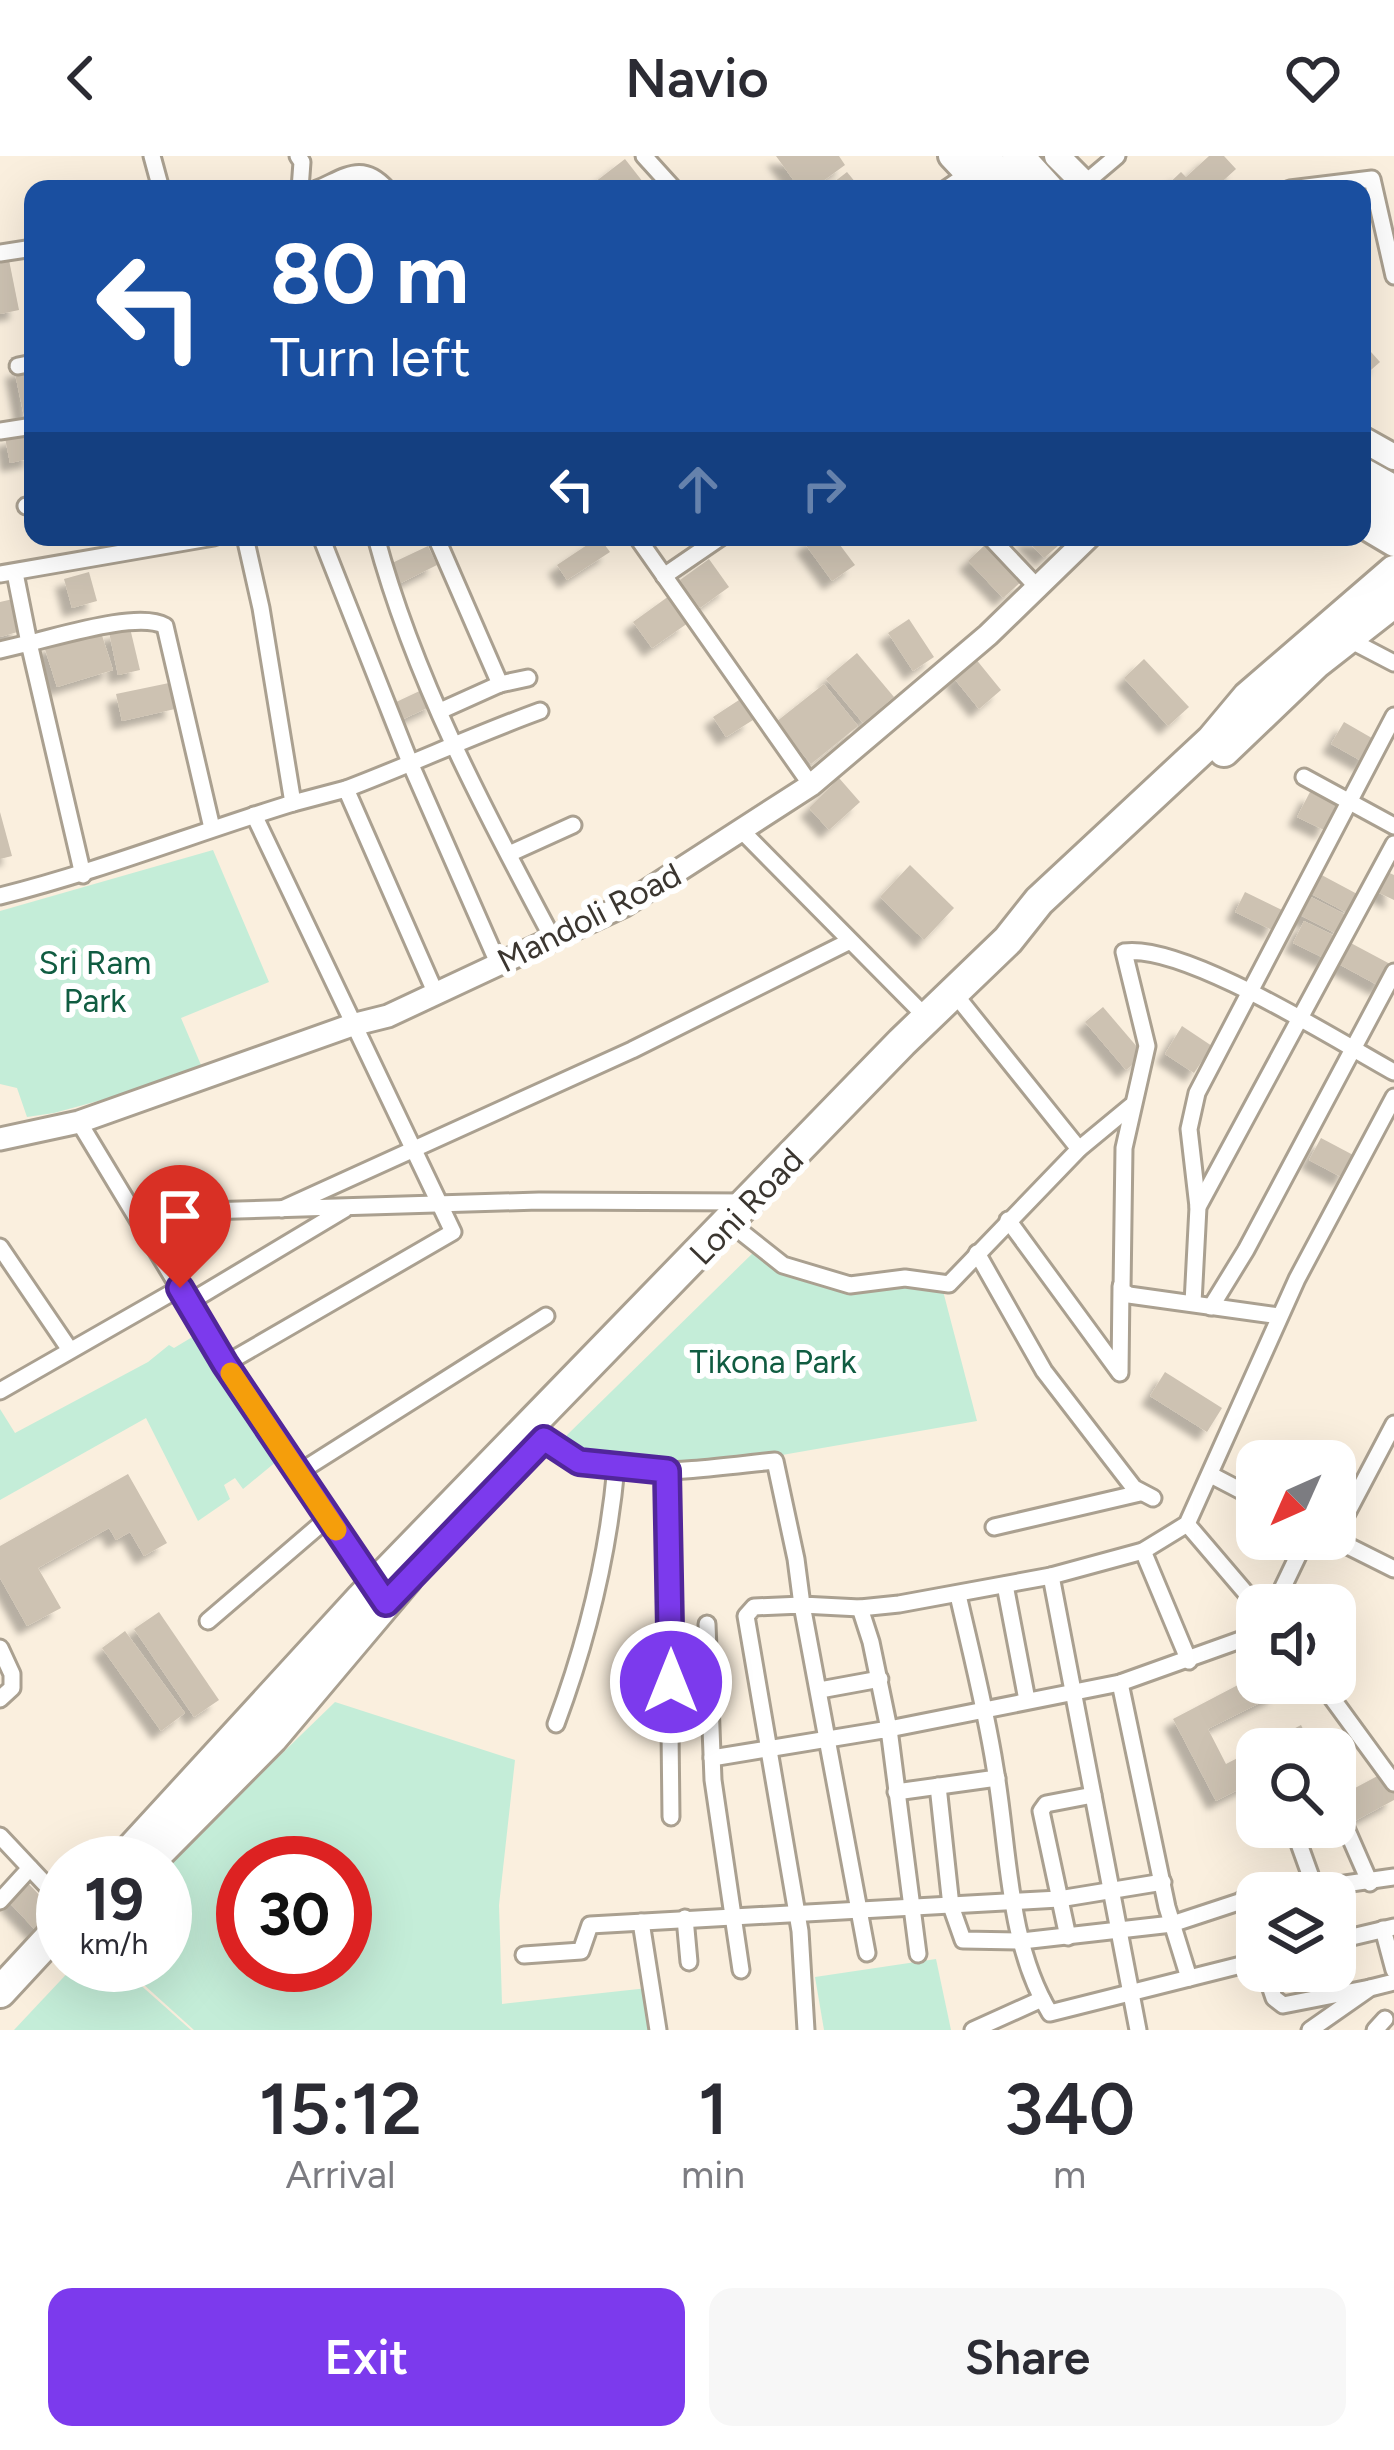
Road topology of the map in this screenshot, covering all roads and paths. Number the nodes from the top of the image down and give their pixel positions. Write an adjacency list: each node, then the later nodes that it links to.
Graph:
1 (644, 156): 7 (street)
2 (1018, 156): 8 (highway)
3 (1057, 156): 9 (main road)
4 (1117, 156): 10 (street)
5 (339, 180): 6 (street)
6 (379, 180)
7 (666, 180)
8 (1040, 180)
9 (1078, 180)
10 (1091, 180)
11 (1371, 182): 12 (street)
12 (1394, 276)
13 (162, 546): 23 (street)
14 (247, 546): 42 (street)
15 (325, 546): 37 (street)
16 (379, 546): 33 (street)
17 (440, 546): 32 (street)
18 (643, 546): 24 (street)
19 (708, 546): 24 (street)
20 (998, 546): 25 (street)
21 (1080, 546): 25 (street, Mandoli Road)
22 (1394, 571): 58 (highway, Loni Road)
23 (8, 573): 28 (street)
24 (664, 576): 39 (street)
25 (1039, 589): 39 (street, Mandoli Road)
26 (1394, 602): 27 (highway, Loni Road)
27 (1346, 638): 30 (street); 58 (highway, Loni Road)
28 (29, 644): 29 (street); 46 (street); 50 (street)
29 (0, 650)
30 (1394, 663)
31 (527, 678): 32 (street)
32 (500, 684): 33 (street)
33 (440, 711): 36 (street)
34 (540, 711): 36 (street)
35 (1394, 716): 41 (street)
36 (453, 742): 37 (street); 49 (street)
37 (411, 765): 40 (street); 54 (street)
38 (1304, 777): 41 (street)
39 (811, 785): 47 (street, Mandoli Road)
40 (346, 789): 42 (street); 56 (street)
41 (1349, 800): 45 (street); 57 (street)
42 (293, 803): 43 (street)
43 (254, 815): 46 (street); 61 (street)
44 (573, 825): 49 (street)
45 (1394, 826)
46 (212, 828): 50 (street)
47 (742, 832): 52 (street, Mandoli Road); 53 (street)
48 (1394, 844): 60 (street)
49 (509, 854): 52 (street)
50 (83, 875): 51 (street)
51 (0, 896)
52 (554, 941): 54 (street, Mandoli Road)
53 (850, 941): 59 (street); 68 (street)
54 (499, 963): 56 (street, Mandoli Road)
55 (1394, 972): 62 (street)
56 (436, 994): 61 (street, Mandoli Road)
57 (1249, 994): 60 (street); 65 (street); 71 (street)
58 (958, 997): 59 (highway, Loni Road); 69 (street); 75 (highway, Loni Road)
59 (927, 1018): 75 (highway, Loni Road)
60 (1300, 1021): 62 (street); 71 (street)
61 (352, 1025): 66 (street, Mandoli Road); 68 (street)
62 (1352, 1049): 63 (street); 82 (street)
63 (1394, 1072)
64 (1394, 1096): 84 (street)
65 (1131, 1106): 69 (street); 79 (street)
66 (79, 1122): 67 (street, Mandoli Road); 74 (street)
67 (0, 1138)
68 (410, 1149): 70 (street); 72 (street)
69 (1079, 1149): 76 (street)
70 (441, 1207): 73 (street); 75 (street); 86 (street)
71 (1198, 1207): 81 (street)
72 (282, 1209): 73 (street); 74 (street)
73 (346, 1209): 80 (street)
74 (135, 1213): 80 (street)
75 (740, 1219): 78 (street); 89 (highway, Loni Road); 106 (highway, Loni Road)
76 (1008, 1220): 78 (street); 79 (street)
77 (0, 1247): 85 (street)
78 (977, 1253): 98 (street)
79 (1120, 1286): 81 (street)
80 (184, 1296): 85 (street); 86 (street)
81 (1193, 1304): 82 (street)
82 (1211, 1307): 84 (street)
83 (546, 1316): 92 (street)
84 (1280, 1316): 93 (street)
85 (70, 1349): 87 (street)
86 (225, 1364): 92 (street)
87 (0, 1391)
88 (1394, 1424): 95 (street)
89 (544, 1439): 90 (street); 106 (highway, Loni Road)
90 (616, 1467): 91 (street); 122 (street)
91 (667, 1471): 107 (street); 132 (street)
92 (298, 1473): 96 (street)
93 (1210, 1475): 94 (street); 97 (street)
94 (1236, 1488)
95 (1356, 1497)
96 (328, 1518): 106 (street); 109 (street)
97 (1187, 1524): 100 (street); 103 (street)
98 (994, 1527)
99 (1356, 1548): 101 (street)
100 (1143, 1551): 102 (street); 113 (street)
101 (1394, 1569)
102 (1051, 1576): 104 (street); 117 (street)
103 (1238, 1584)
104 (1005, 1585): 105 (street); 119 (street)
105 (958, 1594): 108 (street); 121 (street)
106 (379, 1595): 134 (highway, Loni Road); 135 (highway, Loni Road)
107 (802, 1606): 108 (street); 116 (street); 125 (street)
108 (860, 1608): 114 (street)
109 (208, 1621)
110 (707, 1624): 126 (street)
111 (1236, 1642): 113 (street)
112 (0, 1648): 118 (street)
113 (1189, 1660): 115 (street)
114 (880, 1679): 116 (street); 123 (street)
115 (1120, 1683): 117 (street); 140 (street)
116 (820, 1690): 124 (street)
117 (1071, 1690): 119 (street); 131 (street)
118 (0, 1699)
119 (1027, 1700): 121 (street)
120 (1336, 1704): 128 (street)
121 (984, 1711): 123 (street); 127 (street)
122 (556, 1724)
123 (889, 1729): 124 (street); 130 (street)
124 (828, 1738): 125 (street); 150 (street)
125 (769, 1746): 126 (street); 151 (street)
126 (712, 1758): 152 (street)
127 (997, 1778): 129 (street); 146 (street)
128 (1394, 1783)
129 (938, 1786): 130 (street); 149 (street)
130 (896, 1792): 148 (street)
131 (1093, 1795): 143 (street); 144 (street)
132 (670, 1817)
133 (0, 1836): 137 (street)
134 (145, 1836)
135 (175, 1836)
136 (1355, 1848): 141 (street)
137 (30, 1868): 138 (street); 145 (street)
138 (36, 1874)
139 (1394, 1877): 141 (street)
140 (1163, 1882): 143 (street); 155 (street)
141 (1370, 1883): 142 (street)
142 (1356, 1885)
143 (1110, 1894): 144 (street); 157 (street)
144 (1059, 1899): 146 (street); 159 (street)
145 (0, 1901)
146 (1015, 1902): 149 (street); 160 (street)
147 (1236, 1903): 155 (street)
148 (910, 1906): 149 (street); 150 (street); 163 (street)
149 (951, 1906): 160 (street)
150 (857, 1908): 151 (street); 161 (street)
151 (797, 1913): 152 (street); 181 (street)
152 (733, 1916): 153 (street); 167 (street)
153 (685, 1918): 154 (street); 165 (street)
154 (640, 1922): 164 (street); 180 (street)
155 (1172, 1924): 157 (street); 170 (street)
156 (1388, 1928): 158 (street); 168 (street)
157 (1117, 1932): 159 (street); 173 (street)
158 (1356, 1936)
159 (1067, 1937): 160 (street)
160 (1022, 1941): 178 (street)
161 (867, 1953)
162 (36, 1954): 177 (highway)
163 (918, 1954)
164 (524, 1955)
165 (689, 1962)
166 (1236, 1966): 170 (street)
167 (741, 1970)
168 (1394, 1970)
169 (36, 1976): 179 (highway)
170 (1189, 1978): 173 (street)
171 (1394, 1982): 172 (street)
172 (1370, 1988): 174 (street); 184 (street)
173 (1130, 1991): 178 (street); 183 (street)
174 (1356, 1991)
175 (1272, 1992): 176 (street)
176 (1349, 1992)
177 (0, 1993)
178 (1042, 2000): 182 (street)
179 (0, 2017)
180 (658, 2030)
181 (806, 2030)
182 (973, 2030)
183 (1138, 2030)
184 (1310, 2030)

